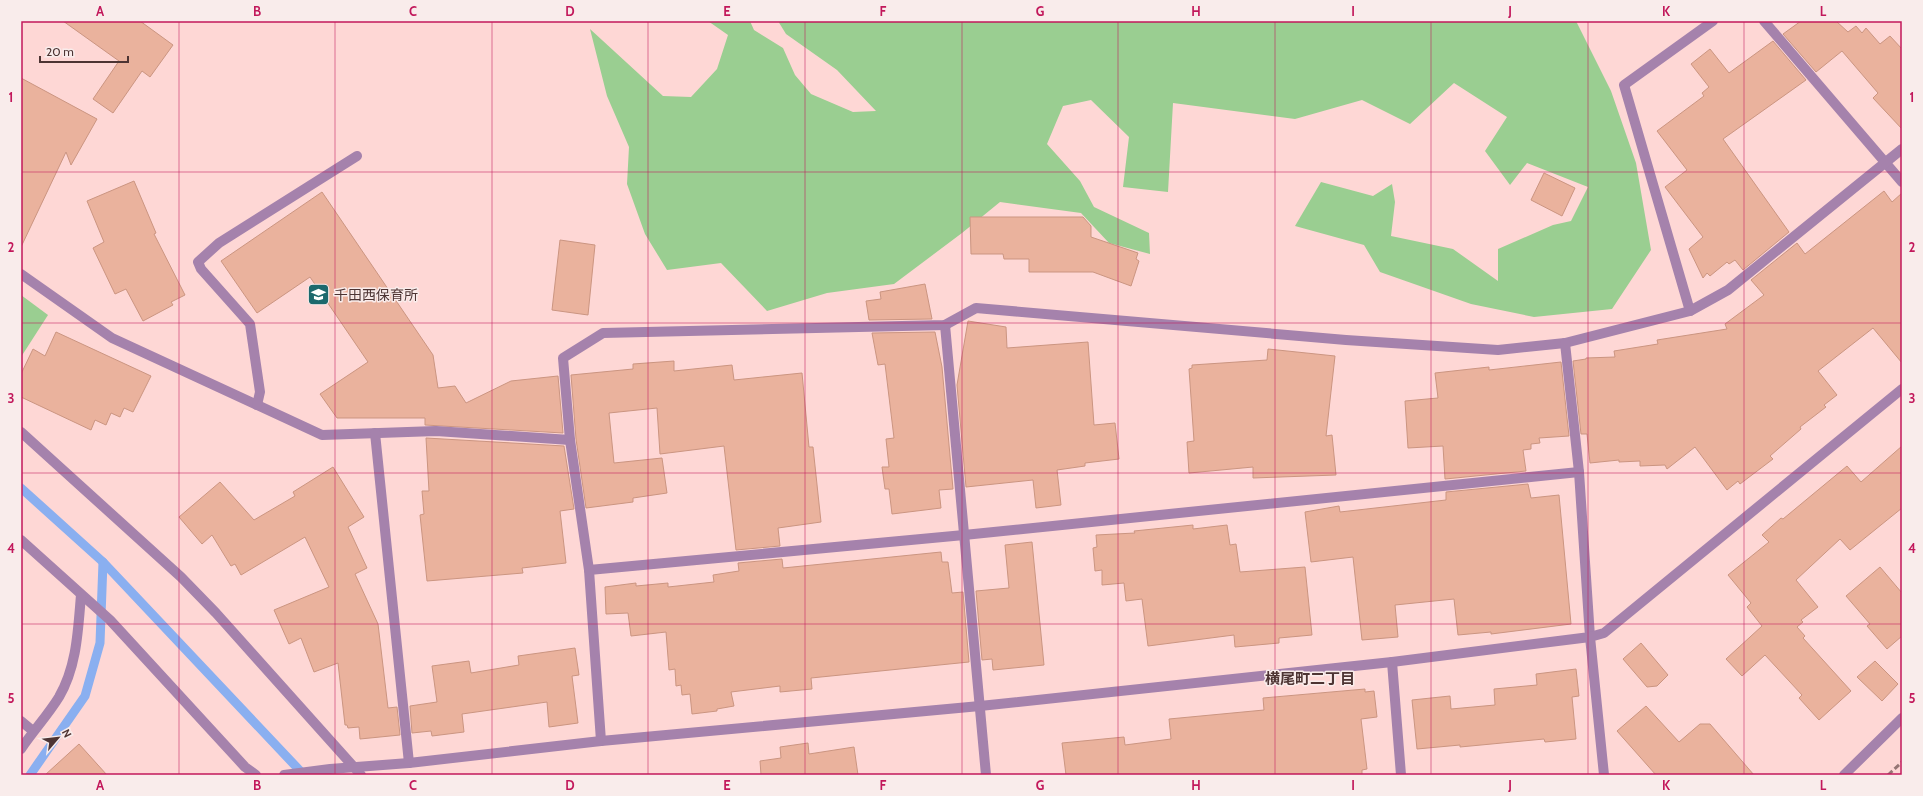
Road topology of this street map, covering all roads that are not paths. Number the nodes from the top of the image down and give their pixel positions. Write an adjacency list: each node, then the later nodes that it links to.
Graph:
1 (1713, 21): 8 (street)
2 (1764, 21): 5 (street)
3 (1902, 149): 5 (street)
4 (356, 156): 12 (street)
5 (1885, 162): 6 (street); 8 (street)
6 (1902, 182)
7 (21, 274): 12 (street)
8 (1690, 311): 10 (street)
9 (945, 325): 10 (street); 15 (street); 17 (street)
10 (1565, 343): 16 (street)
11 (1902, 389): 21 (street)
12 (257, 405): 14 (street)
13 (21, 432): 30 (street)
14 (375, 433): 15 (street); 29 (street)
15 (570, 440): 19 (street)
16 (1579, 472): 17 (street); 21 (street)
17 (964, 535): 19 (street); 23 (street)
18 (21, 540): 20 (street)
19 (589, 570): 27 (street)
20 (81, 595): 26 (street); 31 (street)
21 (1590, 637): 22 (street); 36 (street)
22 (1392, 662): 23 (street); 35 (street)
23 (980, 706): 27 (street); 34 (street)
24 (1902, 718): 37 (street)
25 (21, 721): 26 (street)
26 (33, 731): 28 (street)
27 (601, 741): 29 (street)
28 (21, 749)
29 (409, 763): 30 (street)
30 (353, 766): 32 (street); 33 (street)
31 (256, 775)
32 (284, 775)
33 (361, 775)
34 (986, 775)
35 (1401, 775)
36 (1604, 775)
37 (1844, 775)

